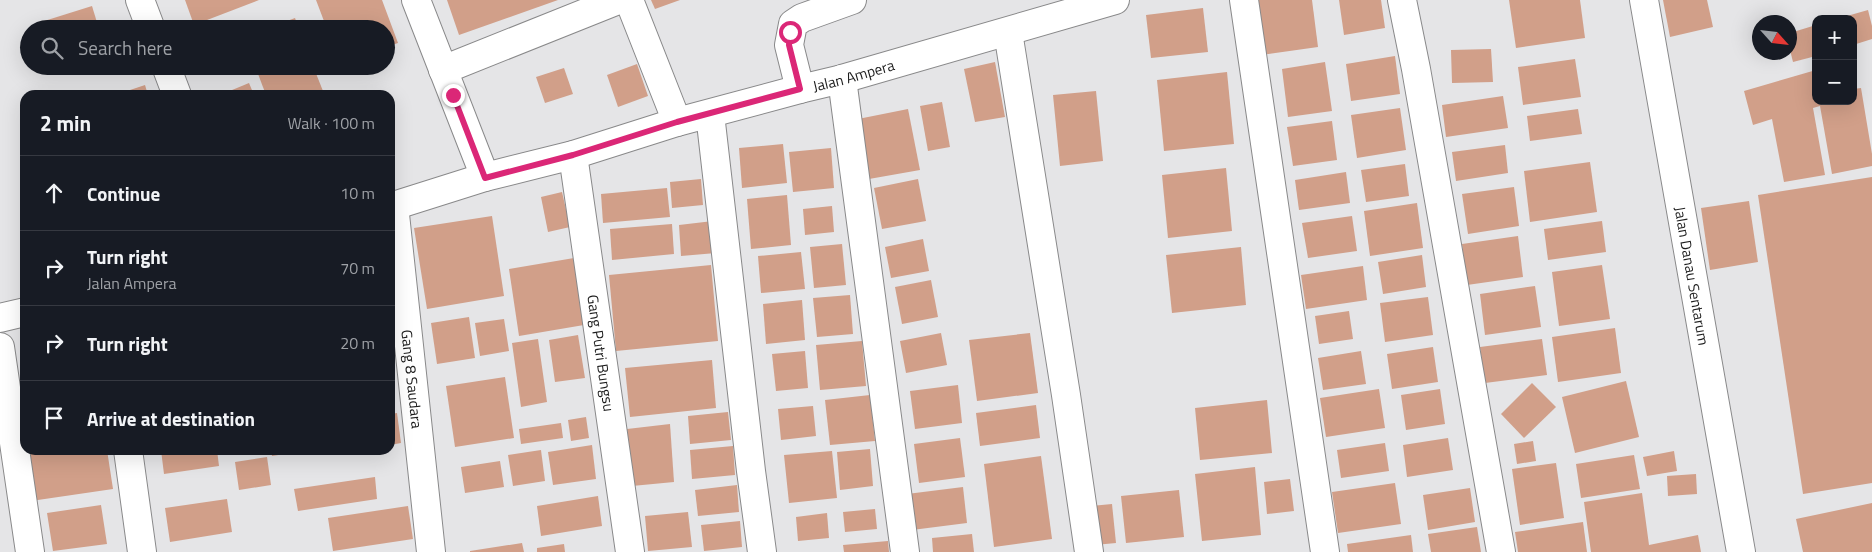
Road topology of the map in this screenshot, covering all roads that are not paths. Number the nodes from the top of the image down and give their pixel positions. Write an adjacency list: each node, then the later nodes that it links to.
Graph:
1 (140, 0): 10 (street)
2 (416, 0): 12 (street)
3 (618, 0): 12 (street)
4 (629, 0): 18 (street)
5 (852, 0): 15 (street)
6 (1115, 0): 11 (street, Jalan Ampera)
7 (1244, 0): 34 (street)
8 (1402, 0): 35 (street)
9 (1644, 0): 36 (street, Jalan Danau Sentarum)
10 (148, 20)
11 (1008, 32): 14 (street, Jalan Ampera); 33 (street)
12 (443, 70): 20 (street)
13 (170, 75): 16 (street)
14 (842, 79): 15 (street, Jalan Ampera); 32 (street)
15 (799, 83): 17 (street, Jalan Ampera)
16 (176, 90)
17 (710, 114): 18 (street, Jalan Ampera); 31 (street)
18 (677, 122): 19 (street, Jalan Ampera)
19 (573, 155): 20 (street, Jalan Ampera); 30 (street, Gang Putri Bungsu)
20 (485, 178): 21 (street, Jalan Ampera)
21 (395, 205)
22 (395, 233): 29 (street, Gang 8 Saudara)
23 (20, 313): 24 (street)
24 (0, 318)
25 (0, 347): 27 (street)
26 (129, 455): 28 (street)
27 (30, 552)
28 (142, 552)
29 (431, 552)
30 (630, 552)
31 (762, 552)
32 (905, 552)
33 (1089, 552)
34 (1325, 552)
35 (1501, 552)
36 (1741, 552)

